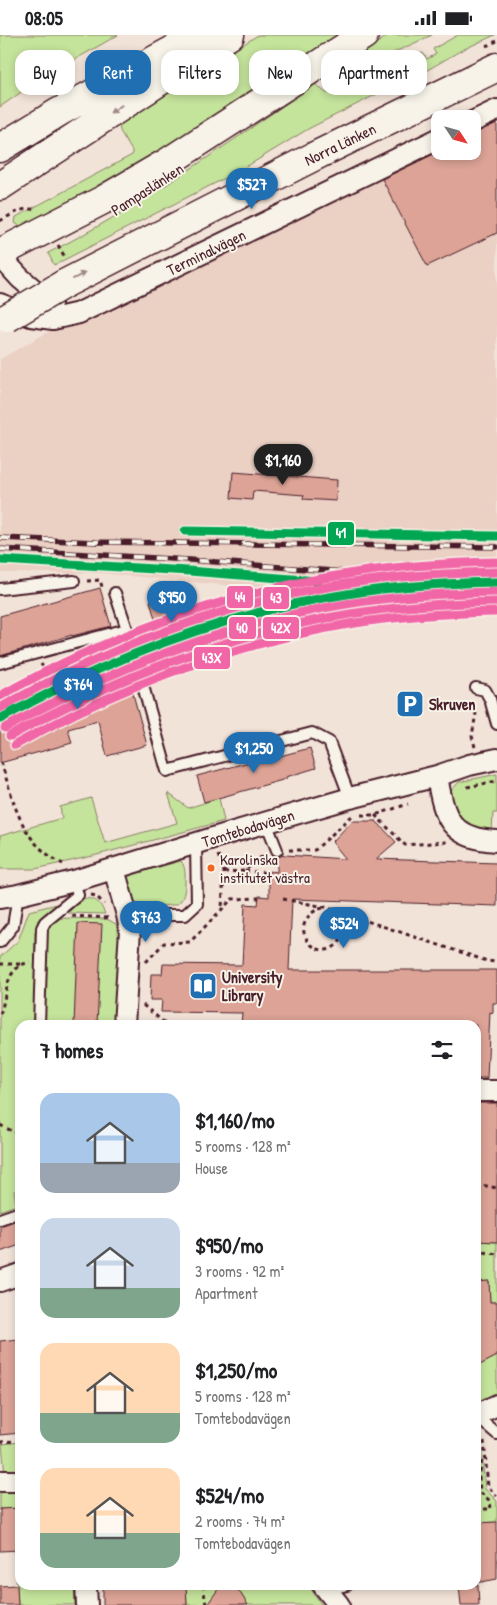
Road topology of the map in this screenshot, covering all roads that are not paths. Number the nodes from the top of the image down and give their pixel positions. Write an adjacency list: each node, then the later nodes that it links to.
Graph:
1 (172, 35): 9 (main road)
2 (201, 35): 11 (main road)
3 (230, 35): 13 (main road, one-way to 13)
4 (364, 35): 14 (main road, Pampaslänken)
5 (497, 67): 12 (main road, Norra Länken)
6 (479, 87): 12 (lane)
7 (497, 110): 8 (street)
8 (481, 118)
9 (0, 132)
10 (431, 142): 16 (street, Terminalvägen)
11 (0, 148)
12 (317, 155): 17 (main road, Norra Länken, one-way to 12, bridge)
13 (6, 182)
14 (2, 263): 16 (street)
15 (0, 304): 16 (street, Terminalvägen)
16 (79, 313)
17 (0, 323)
18 (74, 581): 19 (lane)
19 (0, 589)
20 (115, 593): 21 (lane)
21 (127, 629): 22 (lane); 27 (lane)
22 (0, 663)
23 (476, 688): 24 (lane)
24 (496, 718)
25 (497, 759): 26 (street, Tomtebodavägen)
26 (437, 776): 27 (street, Tomtebodavägen); 29 (street)
27 (350, 797): 28 (street, Tomtebodavägen)
28 (266, 822): 30 (street, Tomtebodavägen); 31 (lane)
29 (497, 841)
30 (196, 844): 32 (street, Tomtebodavägen); 35 (lane)
31 (277, 850)
32 (114, 869): 33 (street, Tomtebodavägen); 35 (street)
33 (72, 875): 34 (street, Tomtebodavägen); 37 (lane)
34 (9, 897): 36 (lane)
35 (119, 916): 38 (street)
36 (0, 942)
37 (39, 1020)
38 (124, 1020)
39 (481, 1091): 40 (street)
40 (497, 1091)
41 (15, 1214): 42 (lane)
42 (0, 1219)
43 (15, 1276): 44 (street)
44 (0, 1281)
45 (497, 1405): 46 (street)
46 (481, 1414)
47 (481, 1419): 48 (lane)
48 (497, 1434)
49 (0, 1481): 50 (street)
50 (15, 1481)
51 (86, 1590): 52 (street)
52 (87, 1605)

